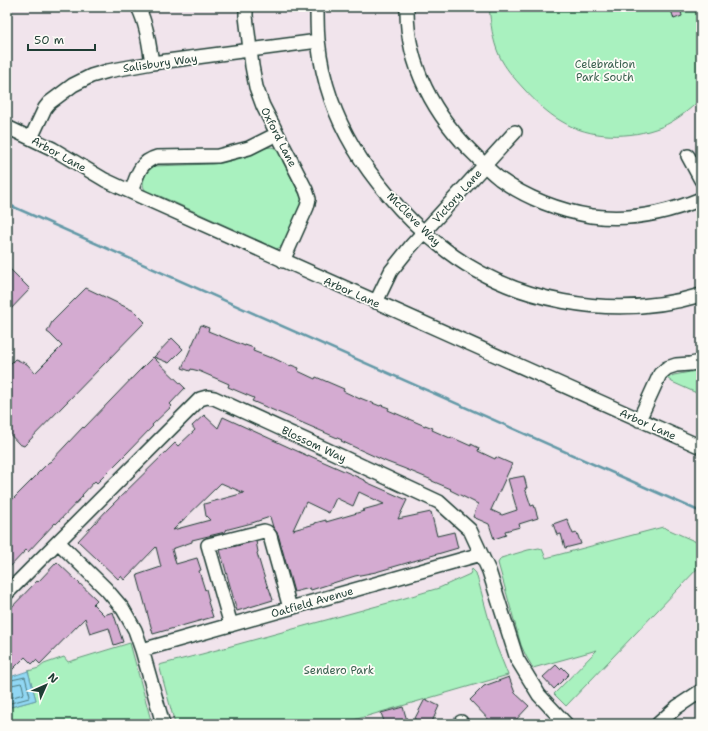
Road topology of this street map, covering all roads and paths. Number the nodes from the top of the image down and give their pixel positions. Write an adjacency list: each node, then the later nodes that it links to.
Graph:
1 (138, 7): 7 (street)
2 (246, 7): 6 (street, Oxford Lane)
3 (317, 7): 5 (street, McCleve Way)
4 (407, 7): 13 (street)
5 (318, 41): 6 (street, Salisbury Way); 17 (street, McCleve Way)
6 (250, 50): 7 (street, Salisbury Way); 10 (street, Oxford Lane)
7 (152, 63): 11 (street, Salisbury Way)
8 (7, 127): 11 (street, Arbor Lane)
9 (515, 132): 13 (street, Victory Lane)
10 (277, 134): 15 (street); 18 (street, Oxford Lane)
11 (31, 138): 15 (street, Arbor Lane)
12 (688, 156): 14 (street)
13 (484, 165): 16 (street); 17 (street, Victory Lane)
14 (701, 180)
15 (130, 192): 18 (street, Arbor Lane)
16 (701, 199)
17 (424, 232): 19 (street, McCleve Way); 20 (street, Victory Lane)
18 (283, 261): 20 (street, Arbor Lane)
19 (701, 295)
20 (376, 302): 22 (street, Arbor Lane)
21 (701, 362): 22 (street)
22 (639, 420): 23 (street, Arbor Lane)
23 (701, 447)
24 (58, 542): 25 (street, Blossom Way); 26 (street, Blossom Way); 29 (street)
25 (482, 554): 27 (street, Oatfield Avenue); 31 (street, Blossom Way)
26 (7, 593)
27 (290, 608): 28 (street, Oatfield Avenue); 28 (street)
28 (231, 625): 29 (street, Oatfield Avenue)
29 (142, 650): 32 (street)
30 (701, 691): 33 (street)
31 (559, 722)
32 (163, 724)
33 (658, 724)

